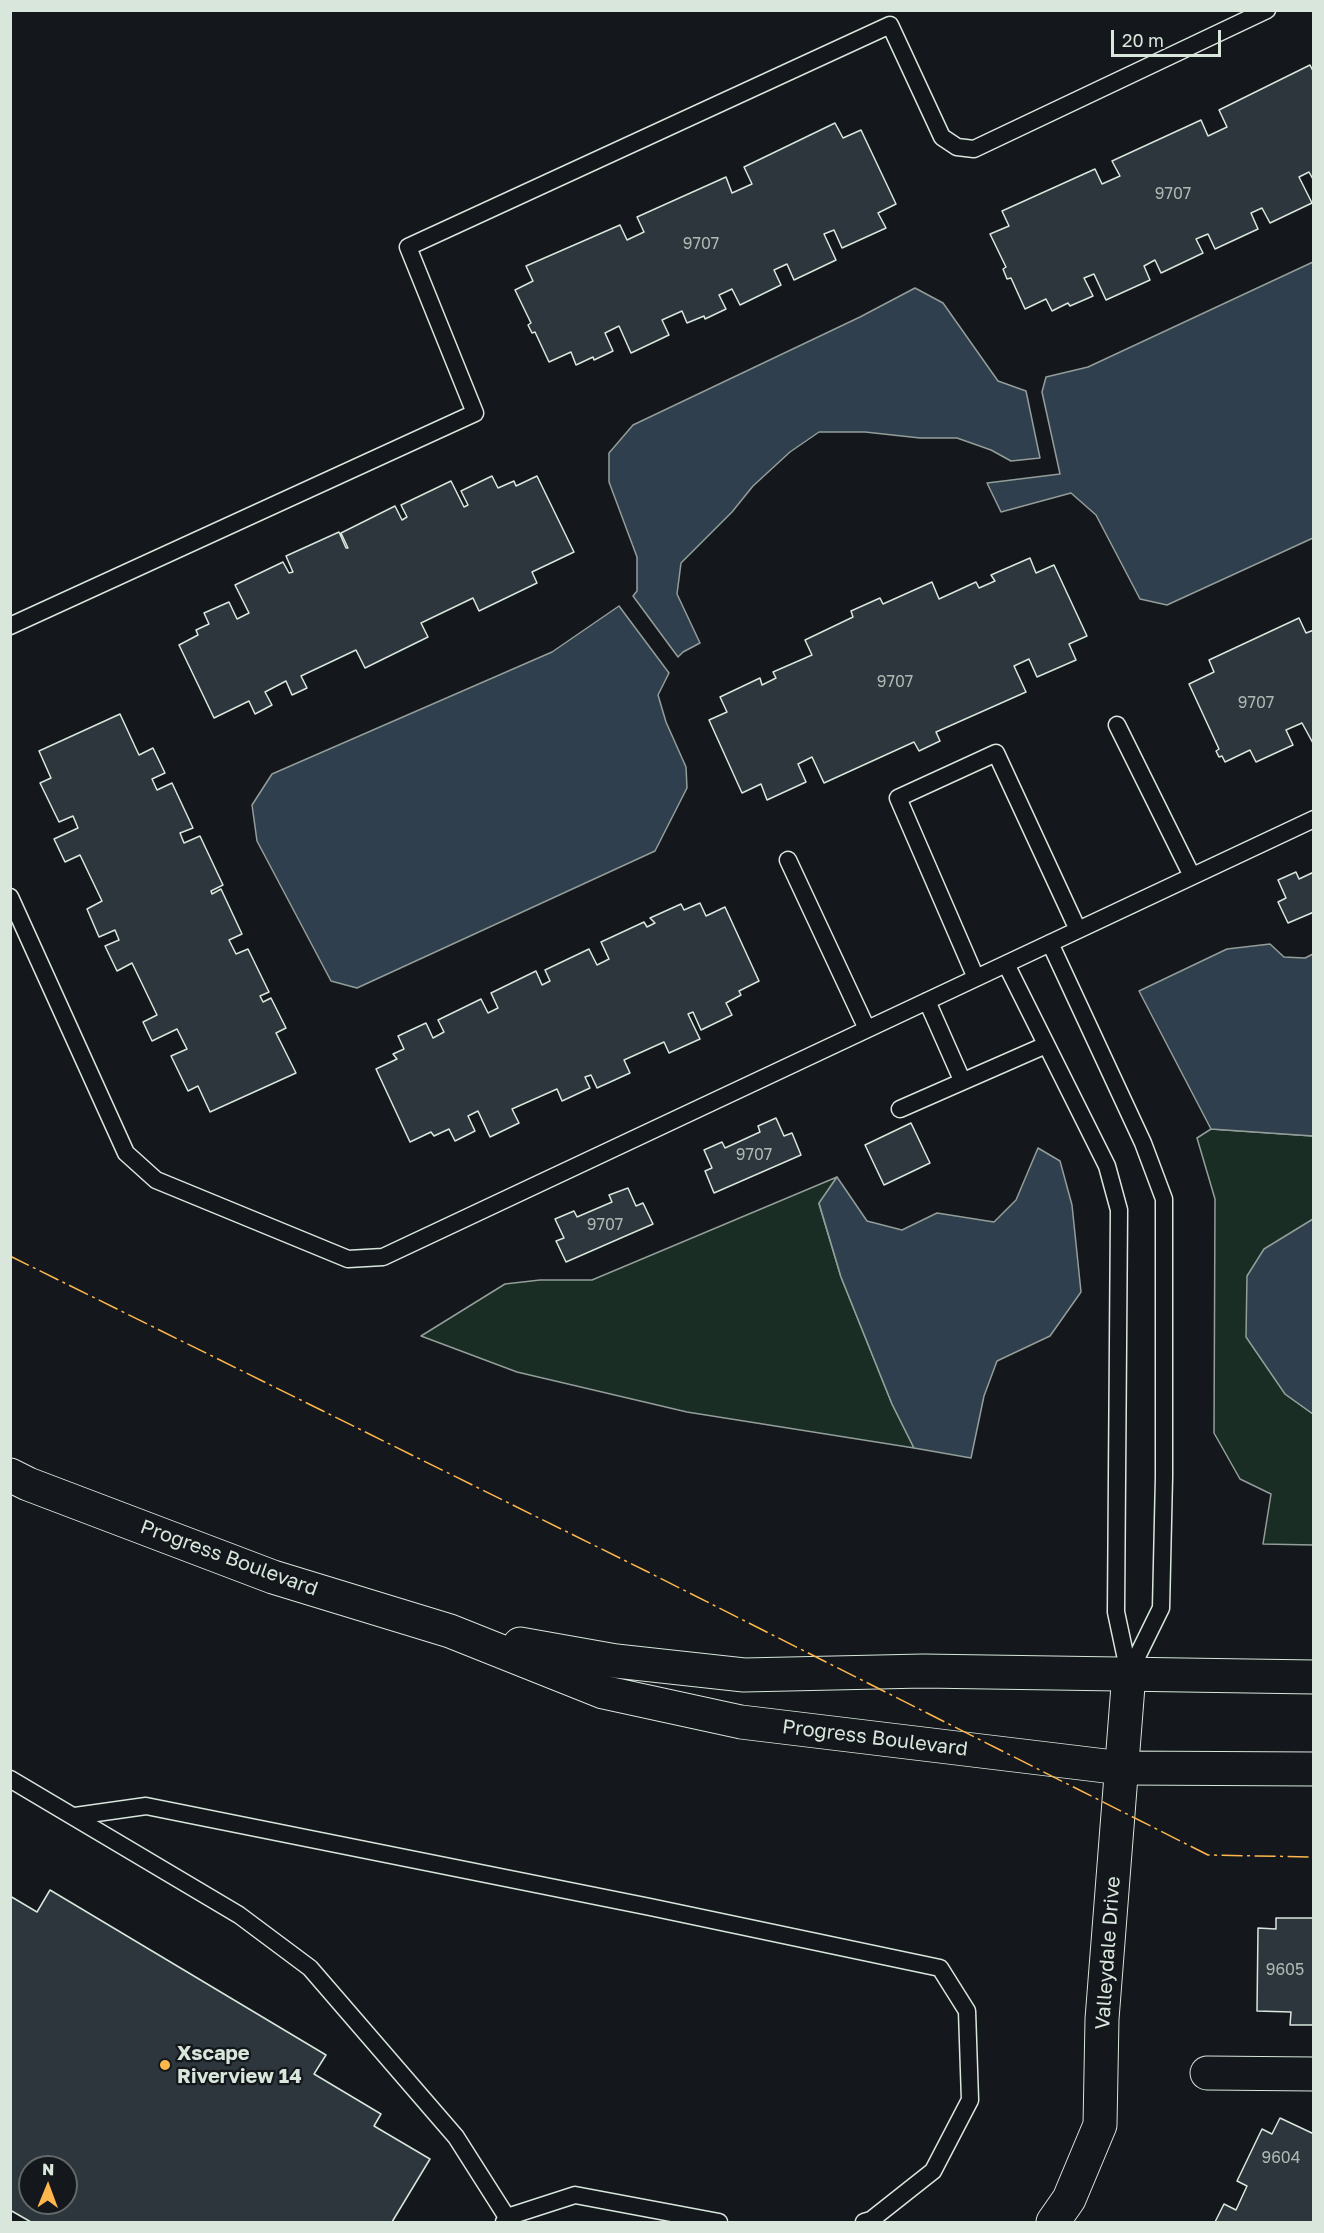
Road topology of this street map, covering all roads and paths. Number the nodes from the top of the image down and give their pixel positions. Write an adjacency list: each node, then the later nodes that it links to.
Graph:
1 (1267, 10): 2 (lane)
2 (10, 626)
3 (1117, 725): 6 (lane)
4 (1314, 819): 6 (lane)
5 (788, 860): 13 (lane)
6 (1192, 876): 8 (lane)
7 (10, 897): 13 (lane)
8 (1078, 930): 9 (lane); 11 (lane)
9 (1050, 943): 10 (lane); 19 (lane)
10 (1006, 964): 11 (lane); 14 (lane)
11 (976, 978): 12 (lane)
12 (927, 1001): 13 (lane); 15 (lane)
13 (867, 1029)
14 (1046, 1045): 15 (lane); 19 (lane)
15 (962, 1080): 16 (lane)
16 (900, 1109)
17 (10, 1475): 18 (main road, Progress Boulevard)
18 (450, 1631): 19 (main road, Progress Boulevard); 21 (main road, Progress Boulevard)
19 (1129, 1673): 20 (main road, Progress Boulevard); 21 (main road, Valleydale Drive)
20 (1314, 1677)
21 (1122, 1768): 22 (main road, Progress Boulevard); 30 (main road, Valleydale Drive)
22 (1314, 1768)
23 (10, 1779): 24 (lane)
24 (75, 1816): 27 (lane); 29 (lane)
25 (1207, 2073): 26 (main road)
26 (1314, 2074)
27 (507, 2221): 28 (lane)
28 (719, 2223)
29 (864, 2223)
30 (1053, 2223)

